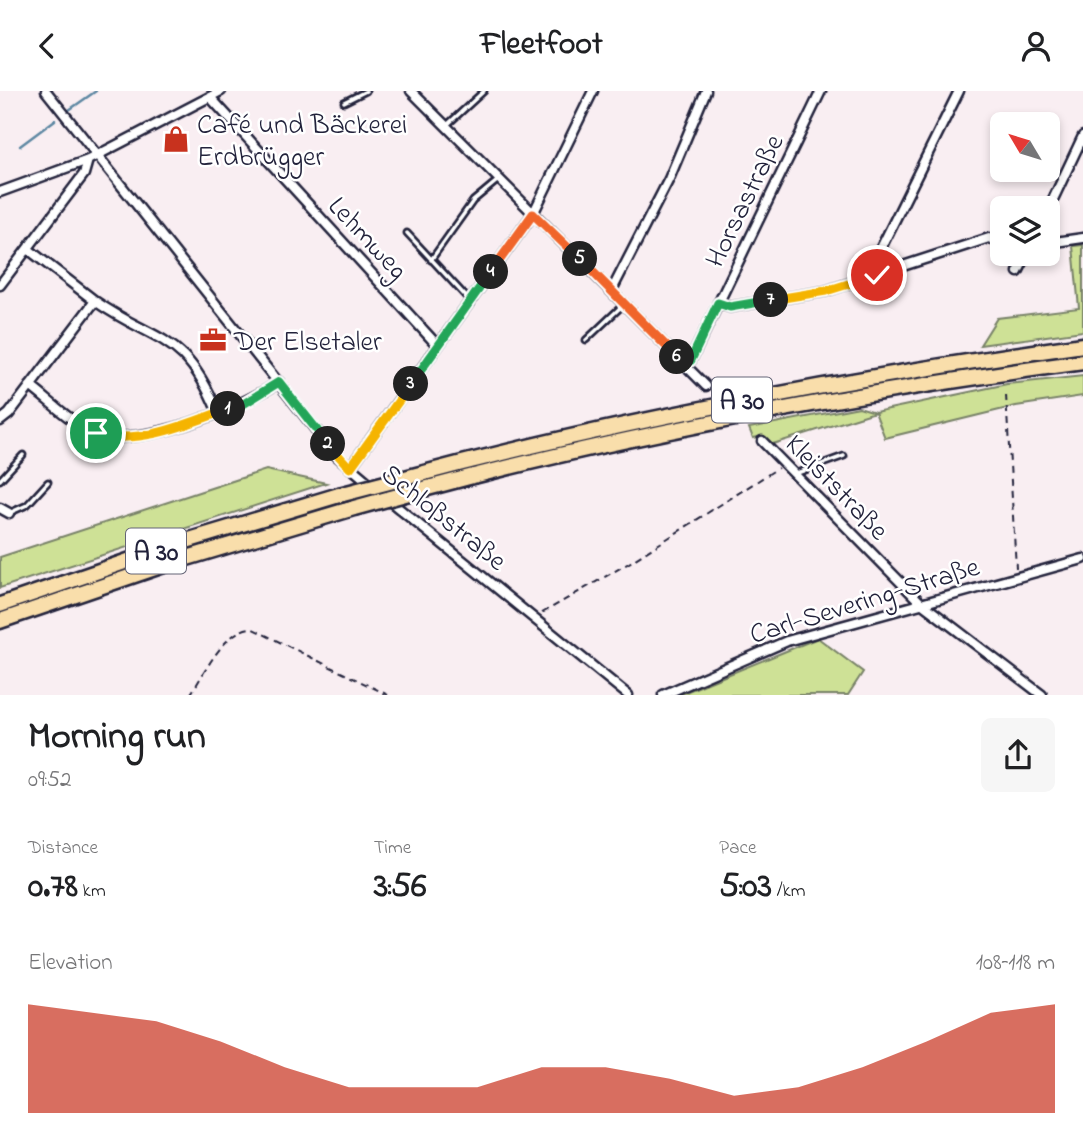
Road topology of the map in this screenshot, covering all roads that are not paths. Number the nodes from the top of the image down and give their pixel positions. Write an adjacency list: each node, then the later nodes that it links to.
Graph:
1 (46, 91): 14 (street, Schloßstraße)
2 (221, 91): 10 (street)
3 (366, 91): 11 (lane)
4 (411, 91): 12 (street)
5 (484, 91): 12 (lane)
6 (593, 91): 18 (street)
7 (706, 91): 29 (street)
8 (821, 91): 33 (street, Horsastraße)
9 (959, 91): 27 (street)
10 (210, 97): 14 (street); 36 (street, Lehmweg)
11 (344, 102)
12 (446, 126): 15 (street)
13 (1083, 136): 17 (street)
14 (92, 158): 16 (street); 23 (street); 39 (street, Schloßstraße)
15 (499, 179): 18 (street); 24 (lane)
16 (0, 192)
17 (1055, 196)
18 (533, 214): 29 (street); 31 (street)
19 (407, 233): 24 (lane)
20 (990, 238): 27 (street)
21 (1083, 238): 22 (street)
22 (1060, 241)
23 (27, 249): 28 (street); 30 (street)
24 (431, 260): 31 (lane)
25 (1020, 266): 26 (street)
26 (1018, 272)
27 (877, 275): 33 (street)
28 (0, 285)
29 (612, 290): 32 (street)
30 (95, 300): 40 (street); 42 (street)
31 (470, 302): 36 (street)
32 (625, 303): 34 (lane); 38 (street)
33 (718, 303): 38 (street, Horsastraße)
34 (586, 340)
35 (1083, 345): 55 (highway, A 30, bridge)
36 (438, 346): 47 (street)
37 (1083, 362): 56 (highway, A 30, bridge)
38 (685, 365): 41 (street)
39 (279, 382): 42 (street); 47 (street, Schloßstraße)
40 (30, 386): 42 (street); 43 (street)
41 (706, 386)
42 (218, 413)
43 (0, 421)
44 (762, 441): 48 (street, Kleiststraße)
45 (23, 454): 49 (lane)
46 (844, 456): 48 (lane)
47 (350, 468): 57 (street, Schloßstraße)
48 (795, 474): 54 (street, Kleiststraße)
49 (0, 480)
50 (48, 482): 52 (lane)
51 (0, 508): 52 (street)
52 (9, 513)
53 (1083, 559): 54 (street, Carl-Severing-Straße)
54 (920, 602): 58 (street, Carl-Severing-Straße); 59 (street, Kleiststraße)
55 (0, 605)
56 (0, 621)
57 (628, 695)
58 (663, 695)
59 (1042, 695)

